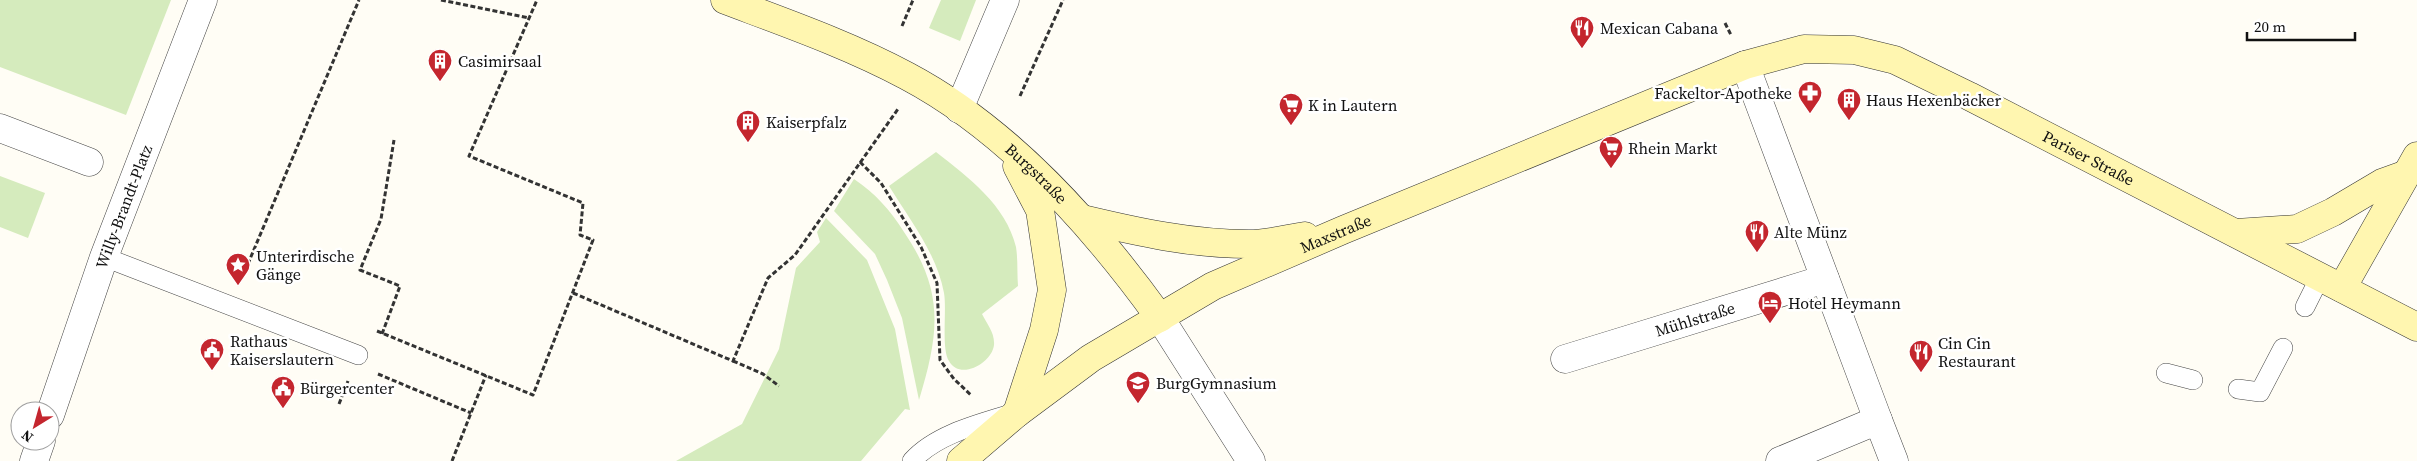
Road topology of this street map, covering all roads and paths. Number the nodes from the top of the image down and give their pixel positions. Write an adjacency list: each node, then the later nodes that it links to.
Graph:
1 (203, 0): 24 (street, Willy-Brandt-Platz)
2 (358, 0): 25 (path)
3 (441, 0): 9 (path)
4 (536, 0): 9 (path)
5 (725, 0): 14 (main road, Burgstraße)
6 (913, 0): 10 (path)
7 (1005, 0): 14 (street)
8 (1063, 0): 12 (path)
9 (529, 18): 28 (path)
10 (902, 26)
11 (1745, 65): 22 (main road, Maxstraße); 23 (main road, Pariser Straße); 26 (street)
12 (1020, 96)
13 (898, 109): 19 (path)
14 (959, 109): 17 (main road, Burgstraße)
15 (0, 128): 18 (street)
16 (394, 140): 32 (path)
17 (1004, 143): 21 (main road, Burgstraße); 45 (main road)
18 (89, 162)
19 (860, 162): 36 (path); 42 (path)
20 (2412, 165): 23 (main road); 27 (main road)
21 (1082, 219): 22 (main road); 30 (main road, Burgstraße)
22 (1343, 230): 30 (main road, Maxstraße)
23 (2236, 233): 27 (main road, Pariser Straße)
24 (104, 257): 34 (lane); 43 (street, Willy-Brandt-Platz)
25 (242, 278)
26 (1825, 279): 35 (street, Mühlstraße); 46 (street)
27 (2331, 283): 29 (lane); 31 (main road, Pariser Straße)
28 (573, 293): 36 (path); 44 (path)
29 (2305, 307)
30 (1160, 318): 45 (main road, Maxstraße); 50 (street, Burgstraße)
31 (2417, 327)
32 (382, 334)
33 (2283, 348): 41 (lane)
34 (358, 355)
35 (1565, 359)
36 (733, 361): 40 (path)
37 (371, 371): 44 (path)
38 (2166, 373): 39 (lane)
39 (2193, 380)
40 (779, 386)
41 (2238, 389)
42 (973, 396)
43 (55, 401)
44 (471, 413): 47 (path)
45 (1016, 413): 48 (lane); 49 (main road, Maxstraße)
46 (1878, 420): 51 (street); 52 (street)
47 (452, 461)
48 (912, 461)
49 (961, 461)
50 (1251, 461)
51 (1780, 461)
52 (1894, 461)

